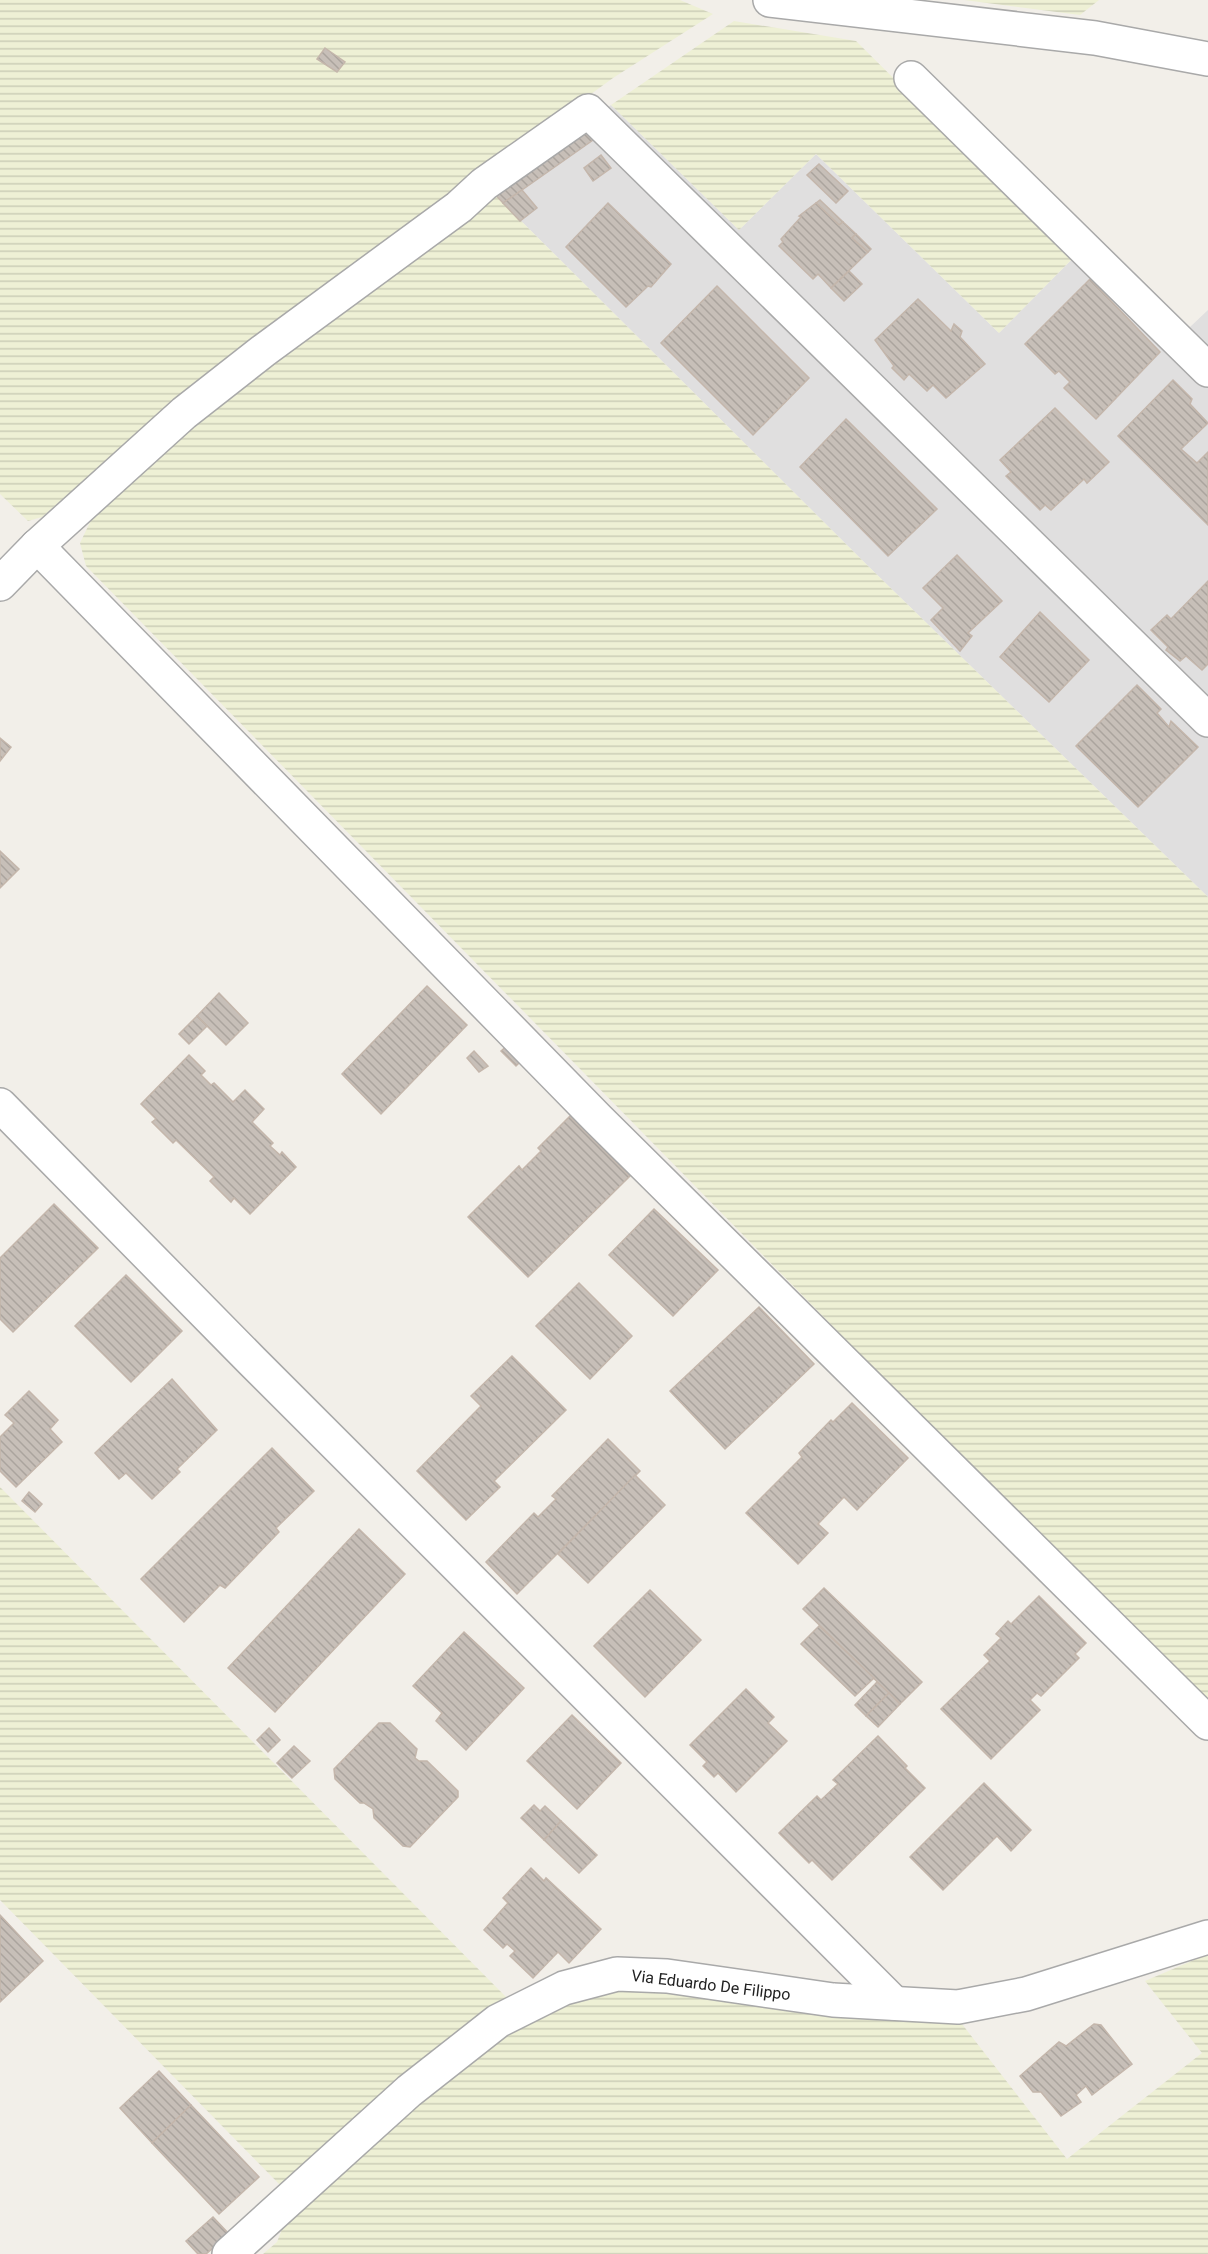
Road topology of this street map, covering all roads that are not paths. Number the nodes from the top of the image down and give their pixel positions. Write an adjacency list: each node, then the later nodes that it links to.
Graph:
1 (770, 0): 2 (street)
2 (1208, 59)
3 (910, 78): 4 (street)
4 (1208, 370)
5 (37, 546): 6 (street); 7 (street); 9 (street)
6 (0, 584)
7 (1208, 720)
8 (0, 1105): 11 (street)
9 (1208, 1723)
10 (1208, 1937): 11 (street, Via Eduardo De Filippo)
11 (894, 2003): 12 (street, Via Eduardo De Filippo)
12 (229, 2254)

